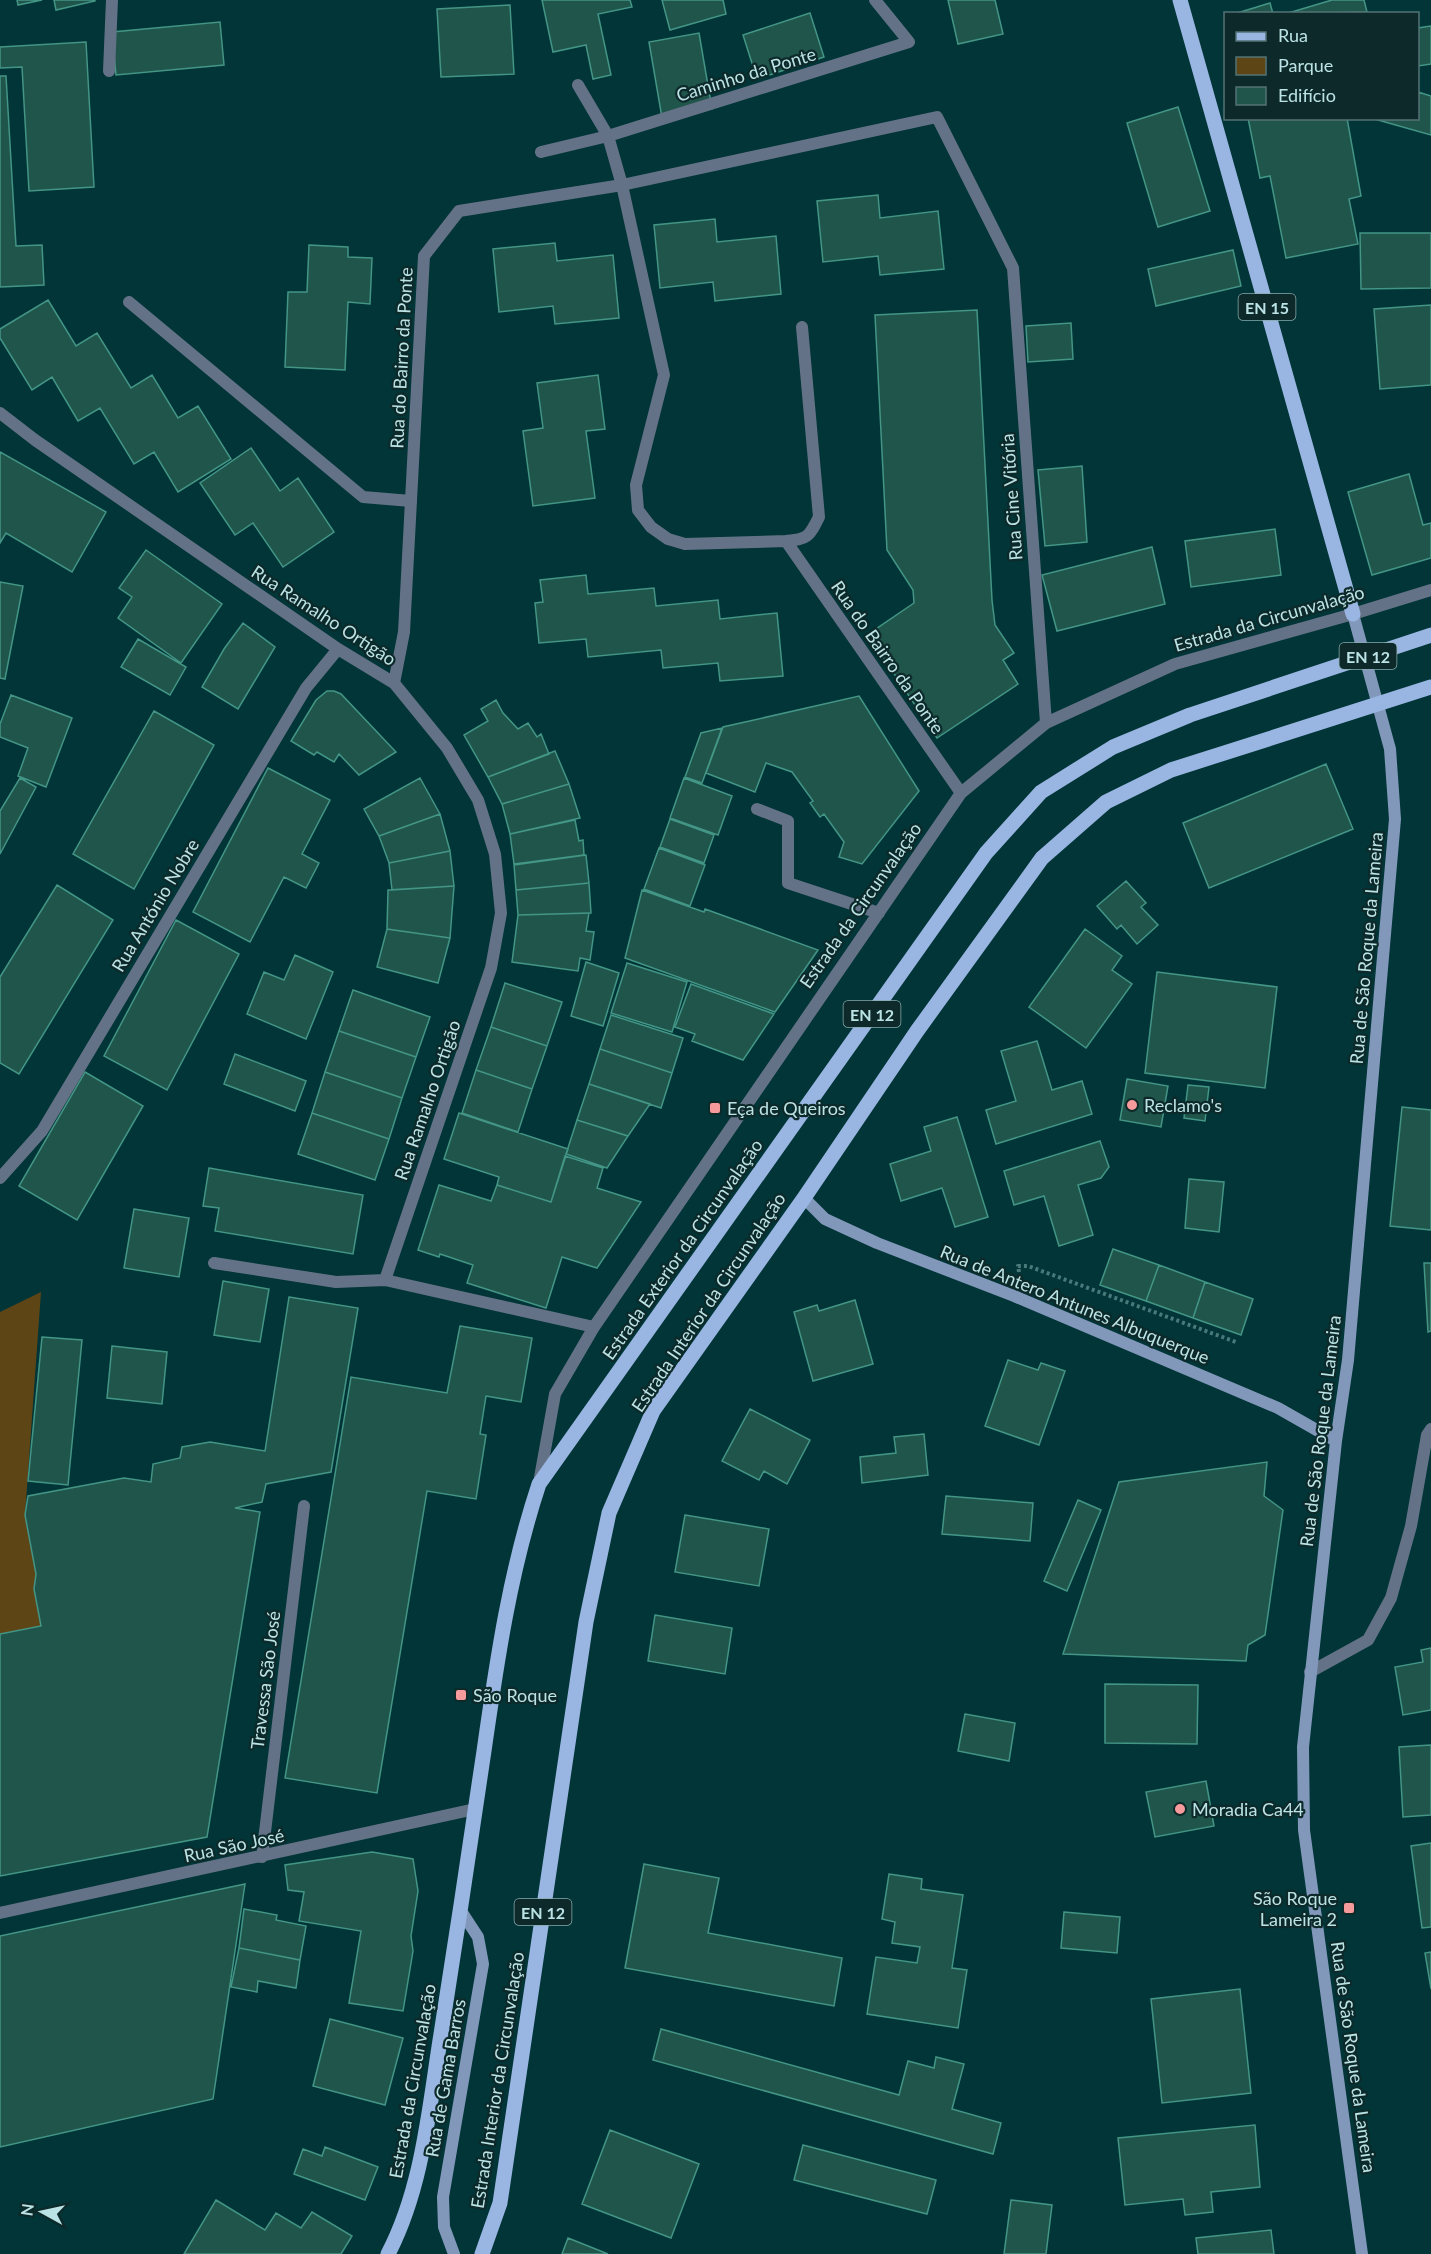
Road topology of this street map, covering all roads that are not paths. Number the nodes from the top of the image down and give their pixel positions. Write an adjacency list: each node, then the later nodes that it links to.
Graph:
1 (112, 0): 4 (street)
2 (875, 0): 6 (street, Caminho da Ponte)
3 (1180, 0): 16 (main road, EN 15)
4 (109, 70)
5 (578, 85): 6 (street)
6 (608, 136): 7 (street, Caminho da Ponte); 8 (street)
7 (541, 152)
8 (622, 185): 9 (street, Rua do Bairro da Ponte); 13 (street, Rua do Bairro da Ponte); 14 (street)
9 (1013, 268): 21 (street, Rua Cine Vitória)
10 (129, 302): 13 (street)
11 (802, 327): 14 (street)
12 (0, 412): 18 (street, Rua Ramalho Ortigão)
13 (411, 501): 19 (street, Rua do Bairro da Ponte)
14 (786, 541): 22 (street, Rua do Bairro da Ponte)
15 (1431, 590): 16 (street, Estrada da Circunvalação)
16 (1353, 614): 21 (street, Estrada da Circunvalação); 31 (main road, Rua de São Roque da Lameira)
17 (1428, 636): 32 (main road, Estrada Exterior da Circunvalação / EN 12)
18 (338, 648): 19 (street, Rua Ramalho Ortigão); 25 (street, Rua António Nobre)
19 (394, 682): 28 (street, Rua Ramalho Ortigão)
20 (1431, 687): 26 (main road, Estrada Interior da Circunvalação / EN 12)
21 (1046, 723): 22 (street, Estrada da Circunvalação)
22 (961, 793): 24 (street, Estrada da Circunvalação)
23 (757, 809): 24 (street)
24 (879, 913): 29 (street, Estrada da Circunvalação)
25 (0, 1178)
26 (804, 1198): 31 (main road, Rua de Antero Antunes Albuquerque); 41 (main road, Estrada Interior da Circunvalação / EN 12)
27 (214, 1263): 28 (street)
28 (385, 1280): 29 (street)
29 (594, 1327): 32 (street, Estrada da Circunvalação)
30 (1431, 1429): 34 (street)
31 (1336, 1441): 34 (main road, Rua de São Roque da Lameira)
32 (539, 1484): 35 (main road, Estrada Exterior da Circunvalação / EN 12)
33 (304, 1506): 36 (street, Travessa São José)
34 (1310, 1672): 42 (main road, Rua de São Roque da Lameira)
35 (475, 1809): 36 (street, Rua São José); 37 (main road, Estrada Exterior da Circunvalação / EN 12)
36 (262, 1857): 38 (street, Rua São José)
37 (461, 1911): 39 (main road, Estrada da Circunvalação / EN 12); 40 (main road, Rua de Gama Barros)
38 (0, 1913)
39 (388, 2254)
40 (454, 2254)
41 (482, 2254)
42 (1362, 2254)

